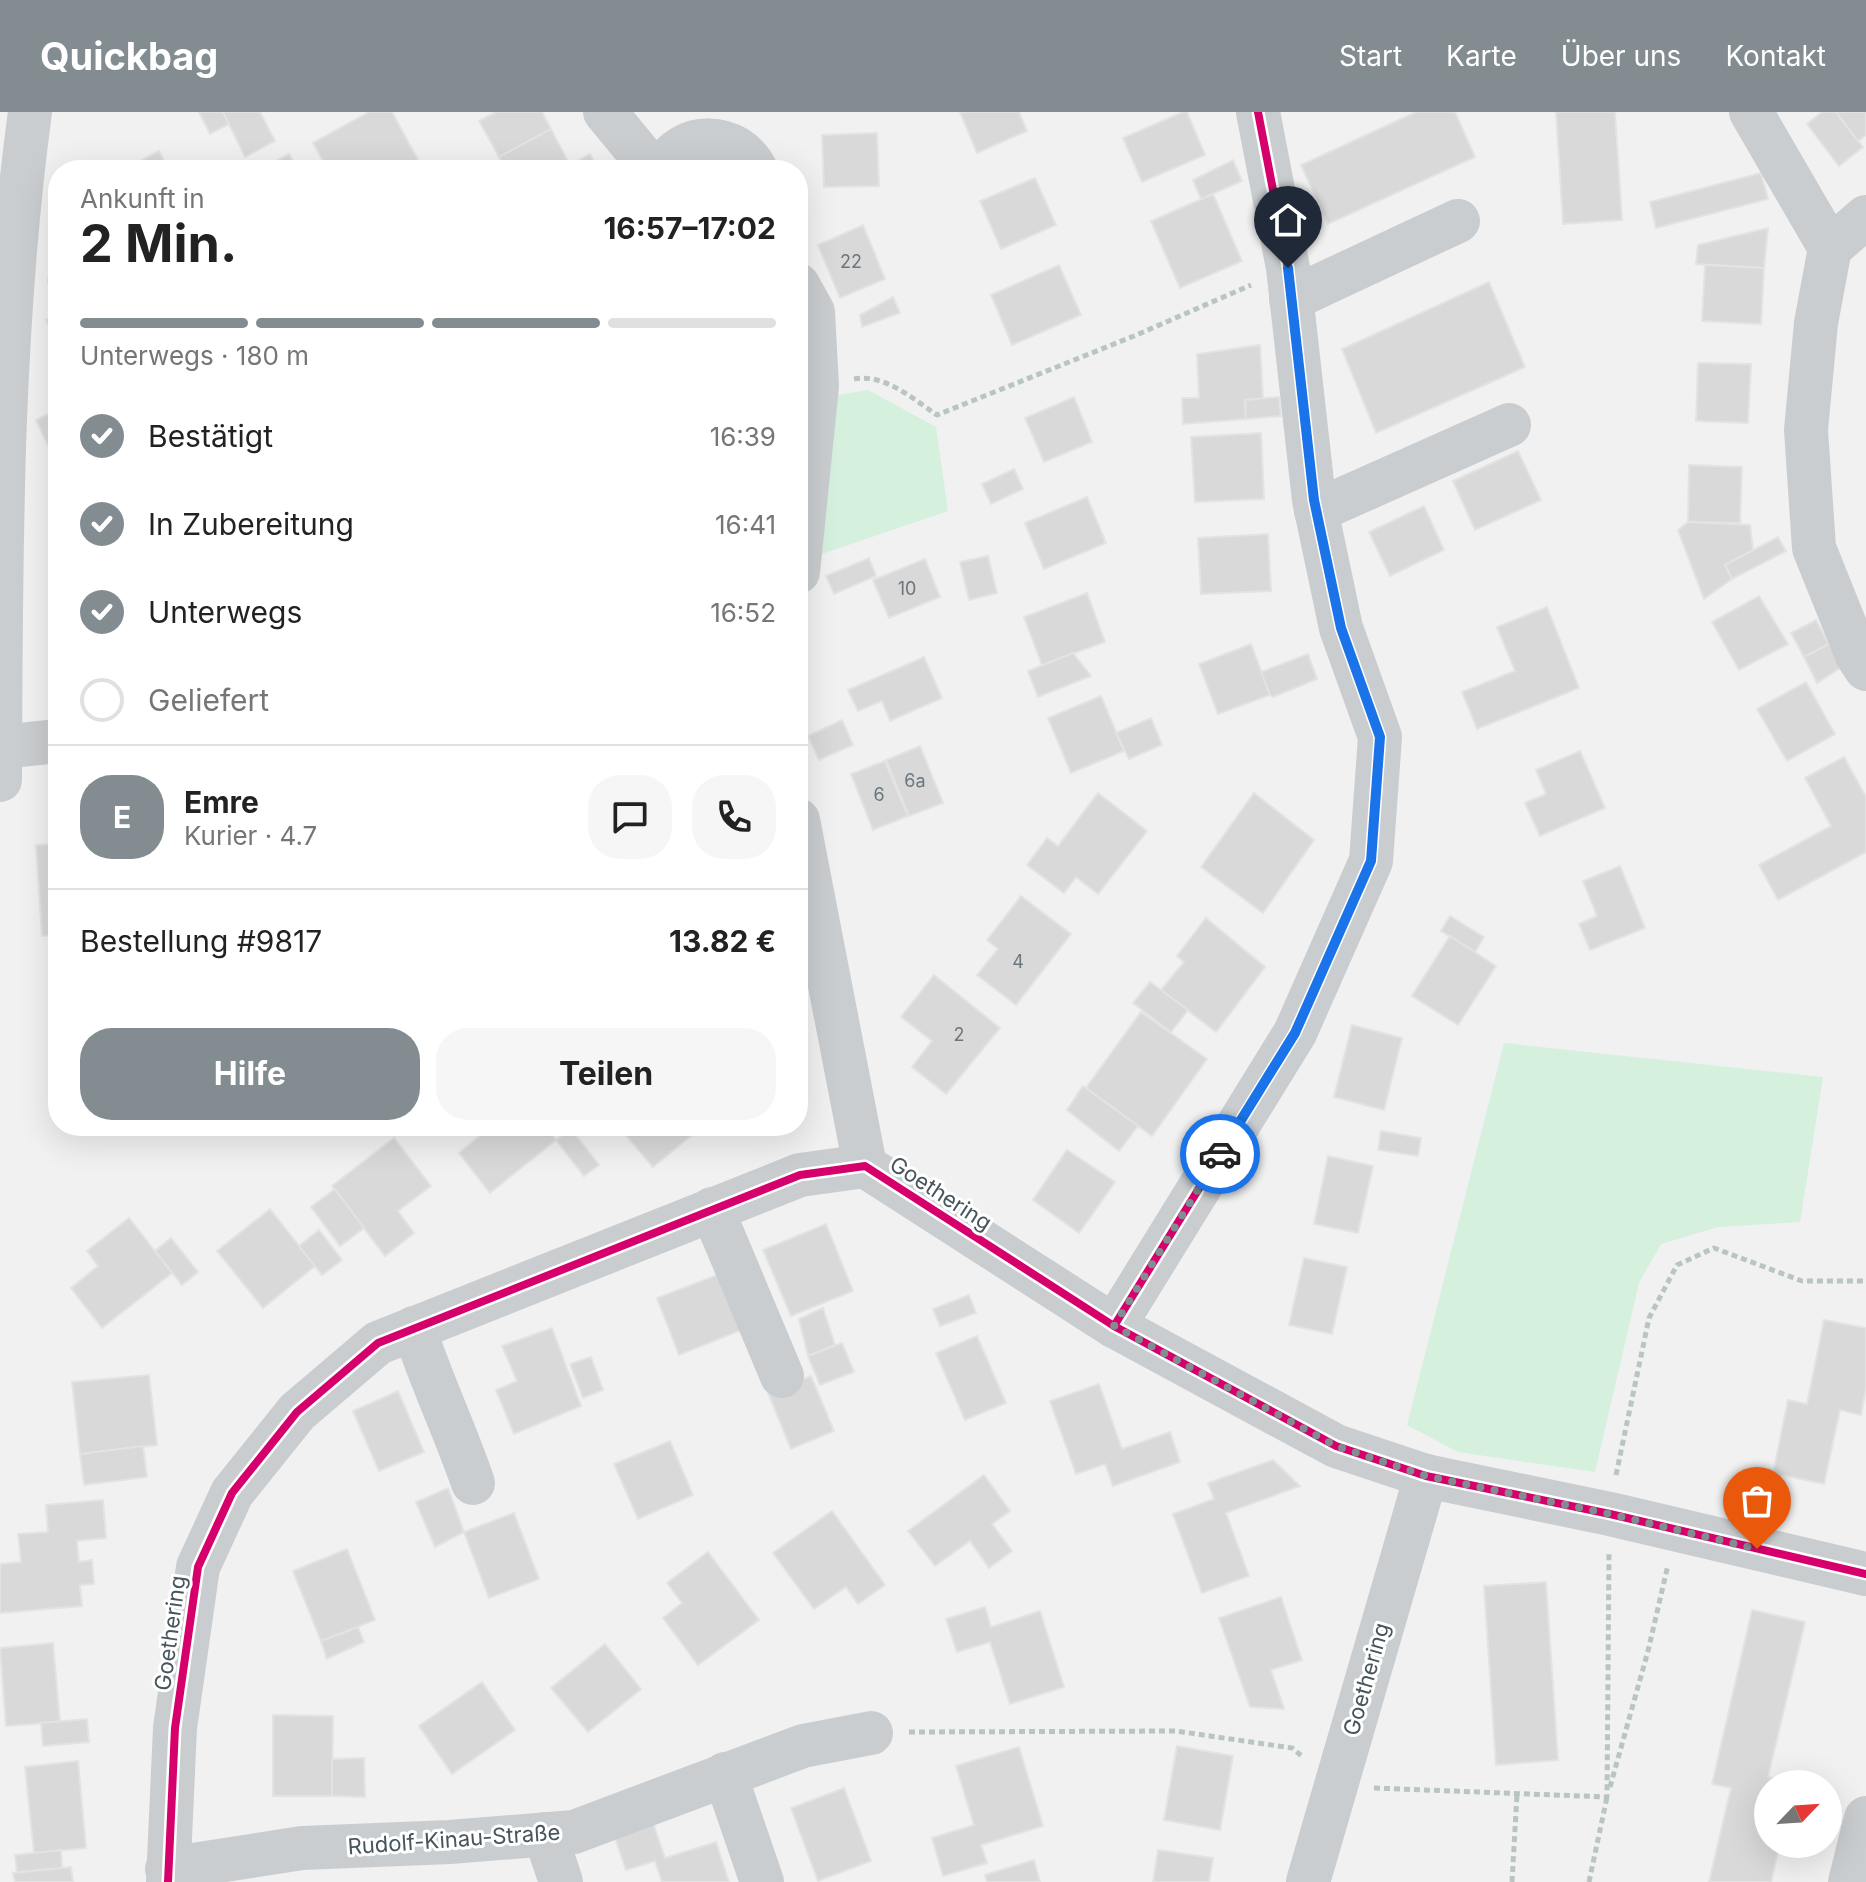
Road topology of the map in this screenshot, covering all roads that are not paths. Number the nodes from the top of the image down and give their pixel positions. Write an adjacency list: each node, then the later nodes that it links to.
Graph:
1 (30, 112): 18 (street)
2 (605, 112): 6 (street)
3 (1258, 112): 11 (street)
4 (1751, 112): 10 (street)
5 (744, 142): 7 (street)
6 (645, 160)
7 (667, 160)
8 (1866, 217): 10 (street)
9 (1458, 221): 11 (street)
10 (1830, 248): 16 (street)
11 (1290, 284): 15 (street)
12 (808, 303): 14 (street)
13 (1509, 425): 15 (street)
14 (808, 474)
15 (1316, 511): 23 (street)
16 (1866, 669)
17 (48, 742): 18 (street)
18 (0, 747): 19 (street)
19 (0, 780)
20 (808, 872): 21 (street)
21 (865, 1166): 22 (street, Goethering); 23 (street, Goethering)
22 (712, 1209): 24 (street, Goethering); 25 (street)
23 (1114, 1326): 26 (street, Goethering)
24 (414, 1328): 27 (street); 33 (street, Goethering)
25 (782, 1376)
26 (1426, 1476): 28 (street, Goethering); 36 (street, Goethering)
27 (473, 1483)
28 (1866, 1574)
29 (871, 1733): 30 (street, Rudolf-Kinau-Straße)
30 (725, 1774): 32 (street, Rudolf-Kinau-Straße); 35 (street)
31 (1866, 1818): 37 (street)
32 (545, 1834): 33 (street, Rudolf-Kinau-Straße); 34 (street)
33 (168, 1876)
34 (561, 1882)
35 (762, 1882)
36 (1308, 1882)
37 (1850, 1882)

